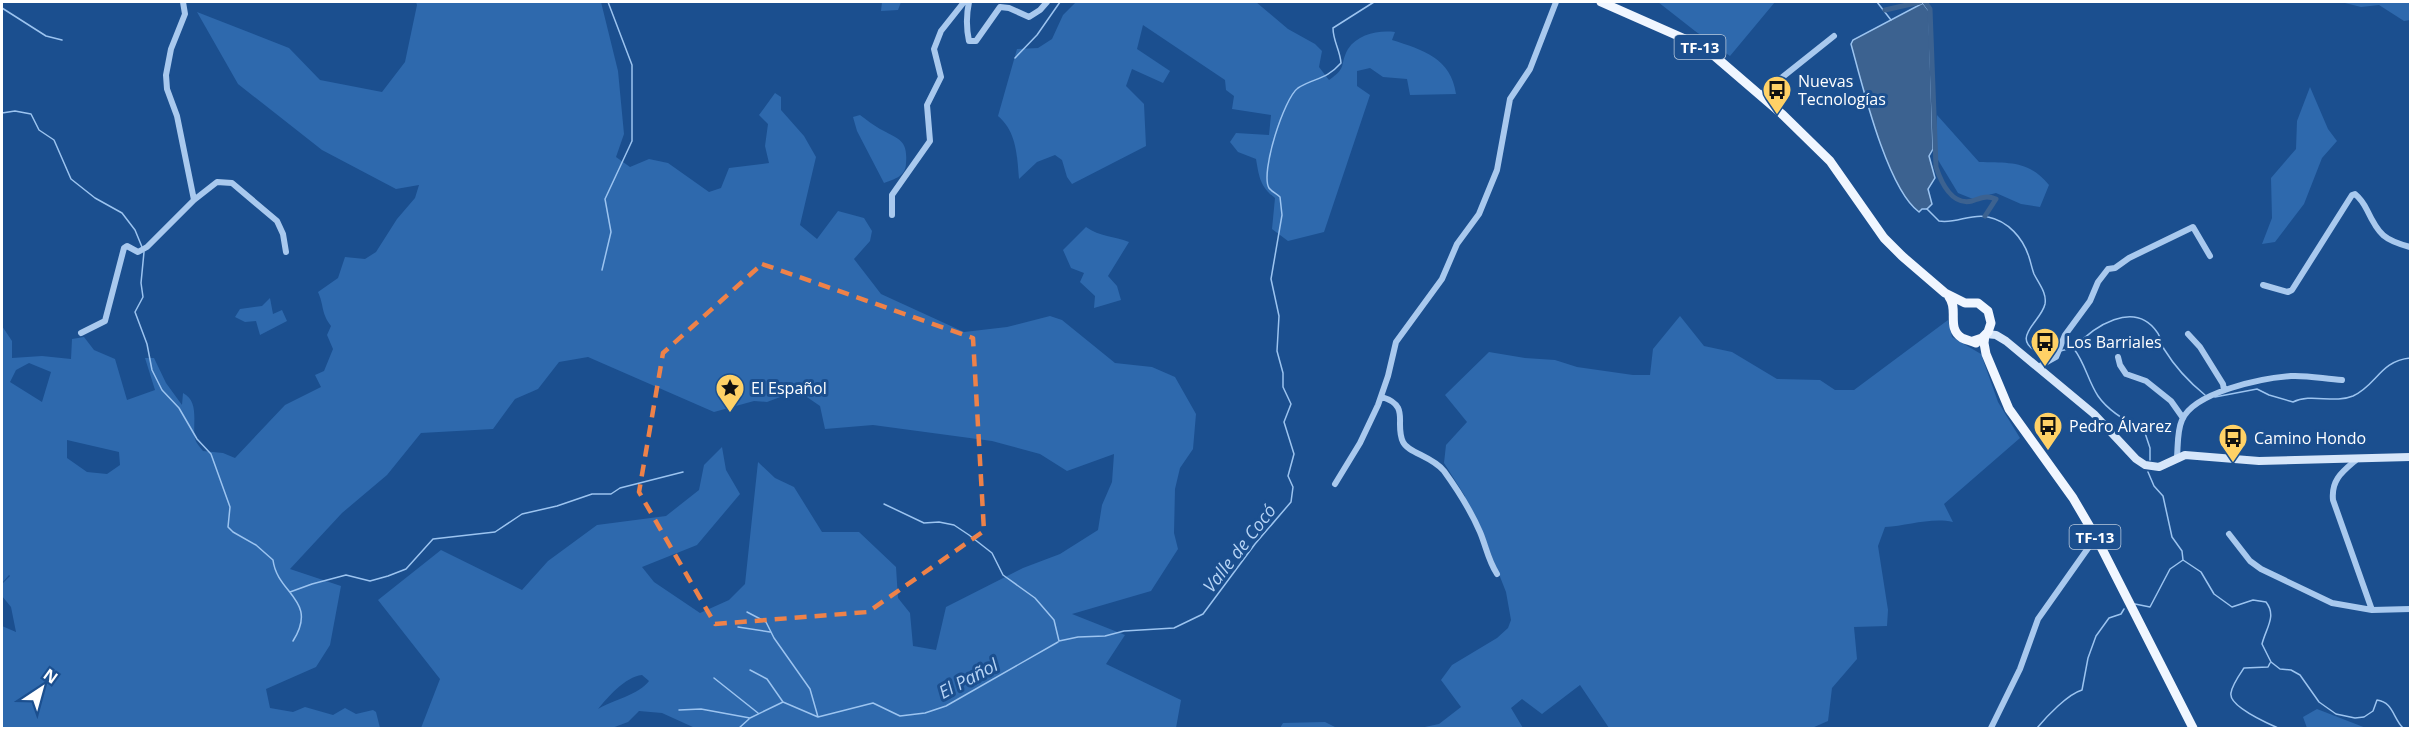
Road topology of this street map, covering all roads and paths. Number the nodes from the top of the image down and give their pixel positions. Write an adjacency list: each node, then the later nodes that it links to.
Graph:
1 (183, 2): 10 (street)
2 (964, 2): 11 (street)
3 (969, 2): 4 (street)
4 (1047, 2)
5 (1556, 2): 30 (street)
6 (1602, 2): 7 (main road, TF-13)
7 (1619, 5): 9 (main road, TF-13)
8 (1834, 36): 9 (street)
9 (1760, 95): 16 (main road, TF-13)
10 (194, 200): 13 (street); 20 (street)
11 (892, 215)
12 (2410, 247): 15 (street)
13 (286, 252)
14 (2210, 256): 27 (street)
15 (2264, 285)
16 (1945, 293): 17 (main road, TF-13); 18 (main road, TF-13)
17 (1965, 303): 18 (main road); 19 (main road, TF-13)
18 (1953, 315): 23 (main road, TF-13)
19 (1991, 323): 21 (main road, TF-13); 24 (street)
20 (81, 333)
21 (1986, 334): 23 (main road); 24 (street); 25 (main road, TF-13)
22 (2188, 334): 29 (street)
23 (1973, 341): 25 (main road, TF-13)
24 (2006, 341): 27 (street)
25 (1986, 354): 37 (main road, TF-13)
26 (2118, 357): 31 (street)
27 (2038, 367): 33 (street)
28 (2342, 380): 29 (street)
29 (2224, 390): 31 (street)
30 (1382, 397): 35 (street); 38 (street)
31 (2183, 418): 33 (street)
32 (2410, 457): 34 (street)
33 (2177, 458): 34 (street)
34 (2356, 460): 40 (street)
35 (1335, 484)
36 (2229, 534): 40 (street)
37 (2097, 539): 41 (street); 42 (main road, TF-13)
38 (1497, 574)
39 (2410, 609): 40 (street)
40 (2372, 610)
41 (1991, 729)
42 (2193, 729)

